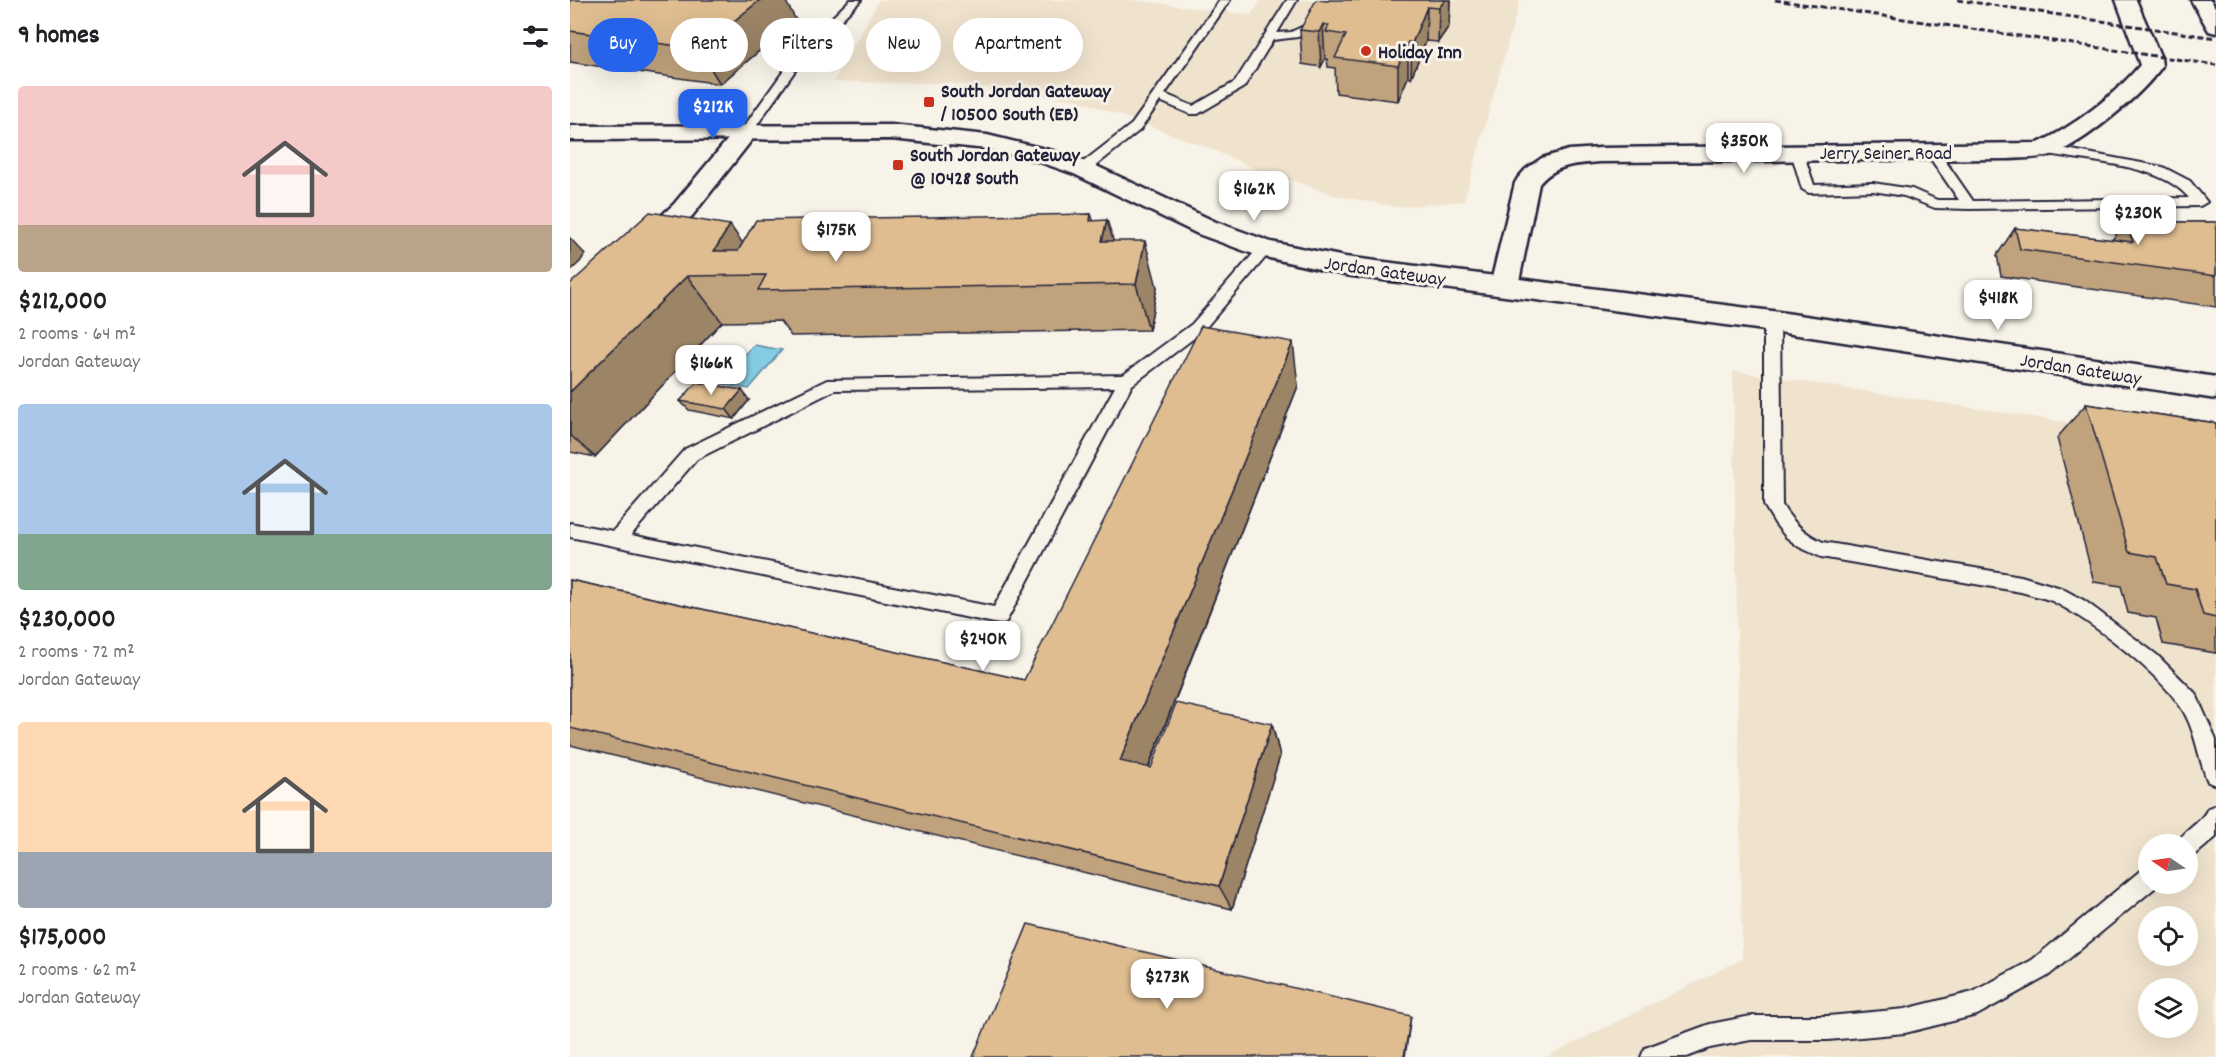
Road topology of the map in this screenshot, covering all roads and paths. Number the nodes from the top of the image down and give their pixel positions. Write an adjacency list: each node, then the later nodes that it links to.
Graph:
1 (855, 0): 10 (lane)
2 (1225, 0): 9 (lane)
3 (1292, 0): 8 (lane)
4 (2126, 0): 12 (main road, Jerry Seiner Road)
5 (2200, 0): 7 (main road)
6 (1310, 26): 8 (lane)
7 (2216, 27)
8 (1269, 37): 9 (lane)
9 (1159, 96): 15 (lane)
10 (746, 132): 11 (main road, Jordan Gateway); 15 (main road, Jordan Gateway); 18 (main road)
11 (570, 133)
12 (2045, 149): 14 (main road, Jerry Seiner Road); 16 (lane)
13 (1797, 152): 14 (main road, Jerry Seiner Road); 16 (lane); 19 (main road, Jerry Seiner Road)
14 (1932, 152): 16 (lane)
15 (1083, 170): 17 (main road, Jordan Gateway)
16 (1969, 205)
17 (1265, 249): 19 (main road, Jordan Gateway); 21 (lane)
18 (622, 266)
19 (1504, 286): 20 (main road, Jordan Gateway)
20 (1772, 321): 22 (main road, Jordan Gateway); 25 (lane)
21 (1126, 381): 24 (lane); 24 (lane)
22 (2216, 388)
23 (570, 530): 24 (lane)
24 (616, 540)
25 (2216, 775)
26 (2216, 816): 27 (lane)
27 (2198, 838)
28 (2138, 887): 29 (lane)
29 (1654, 1057)

